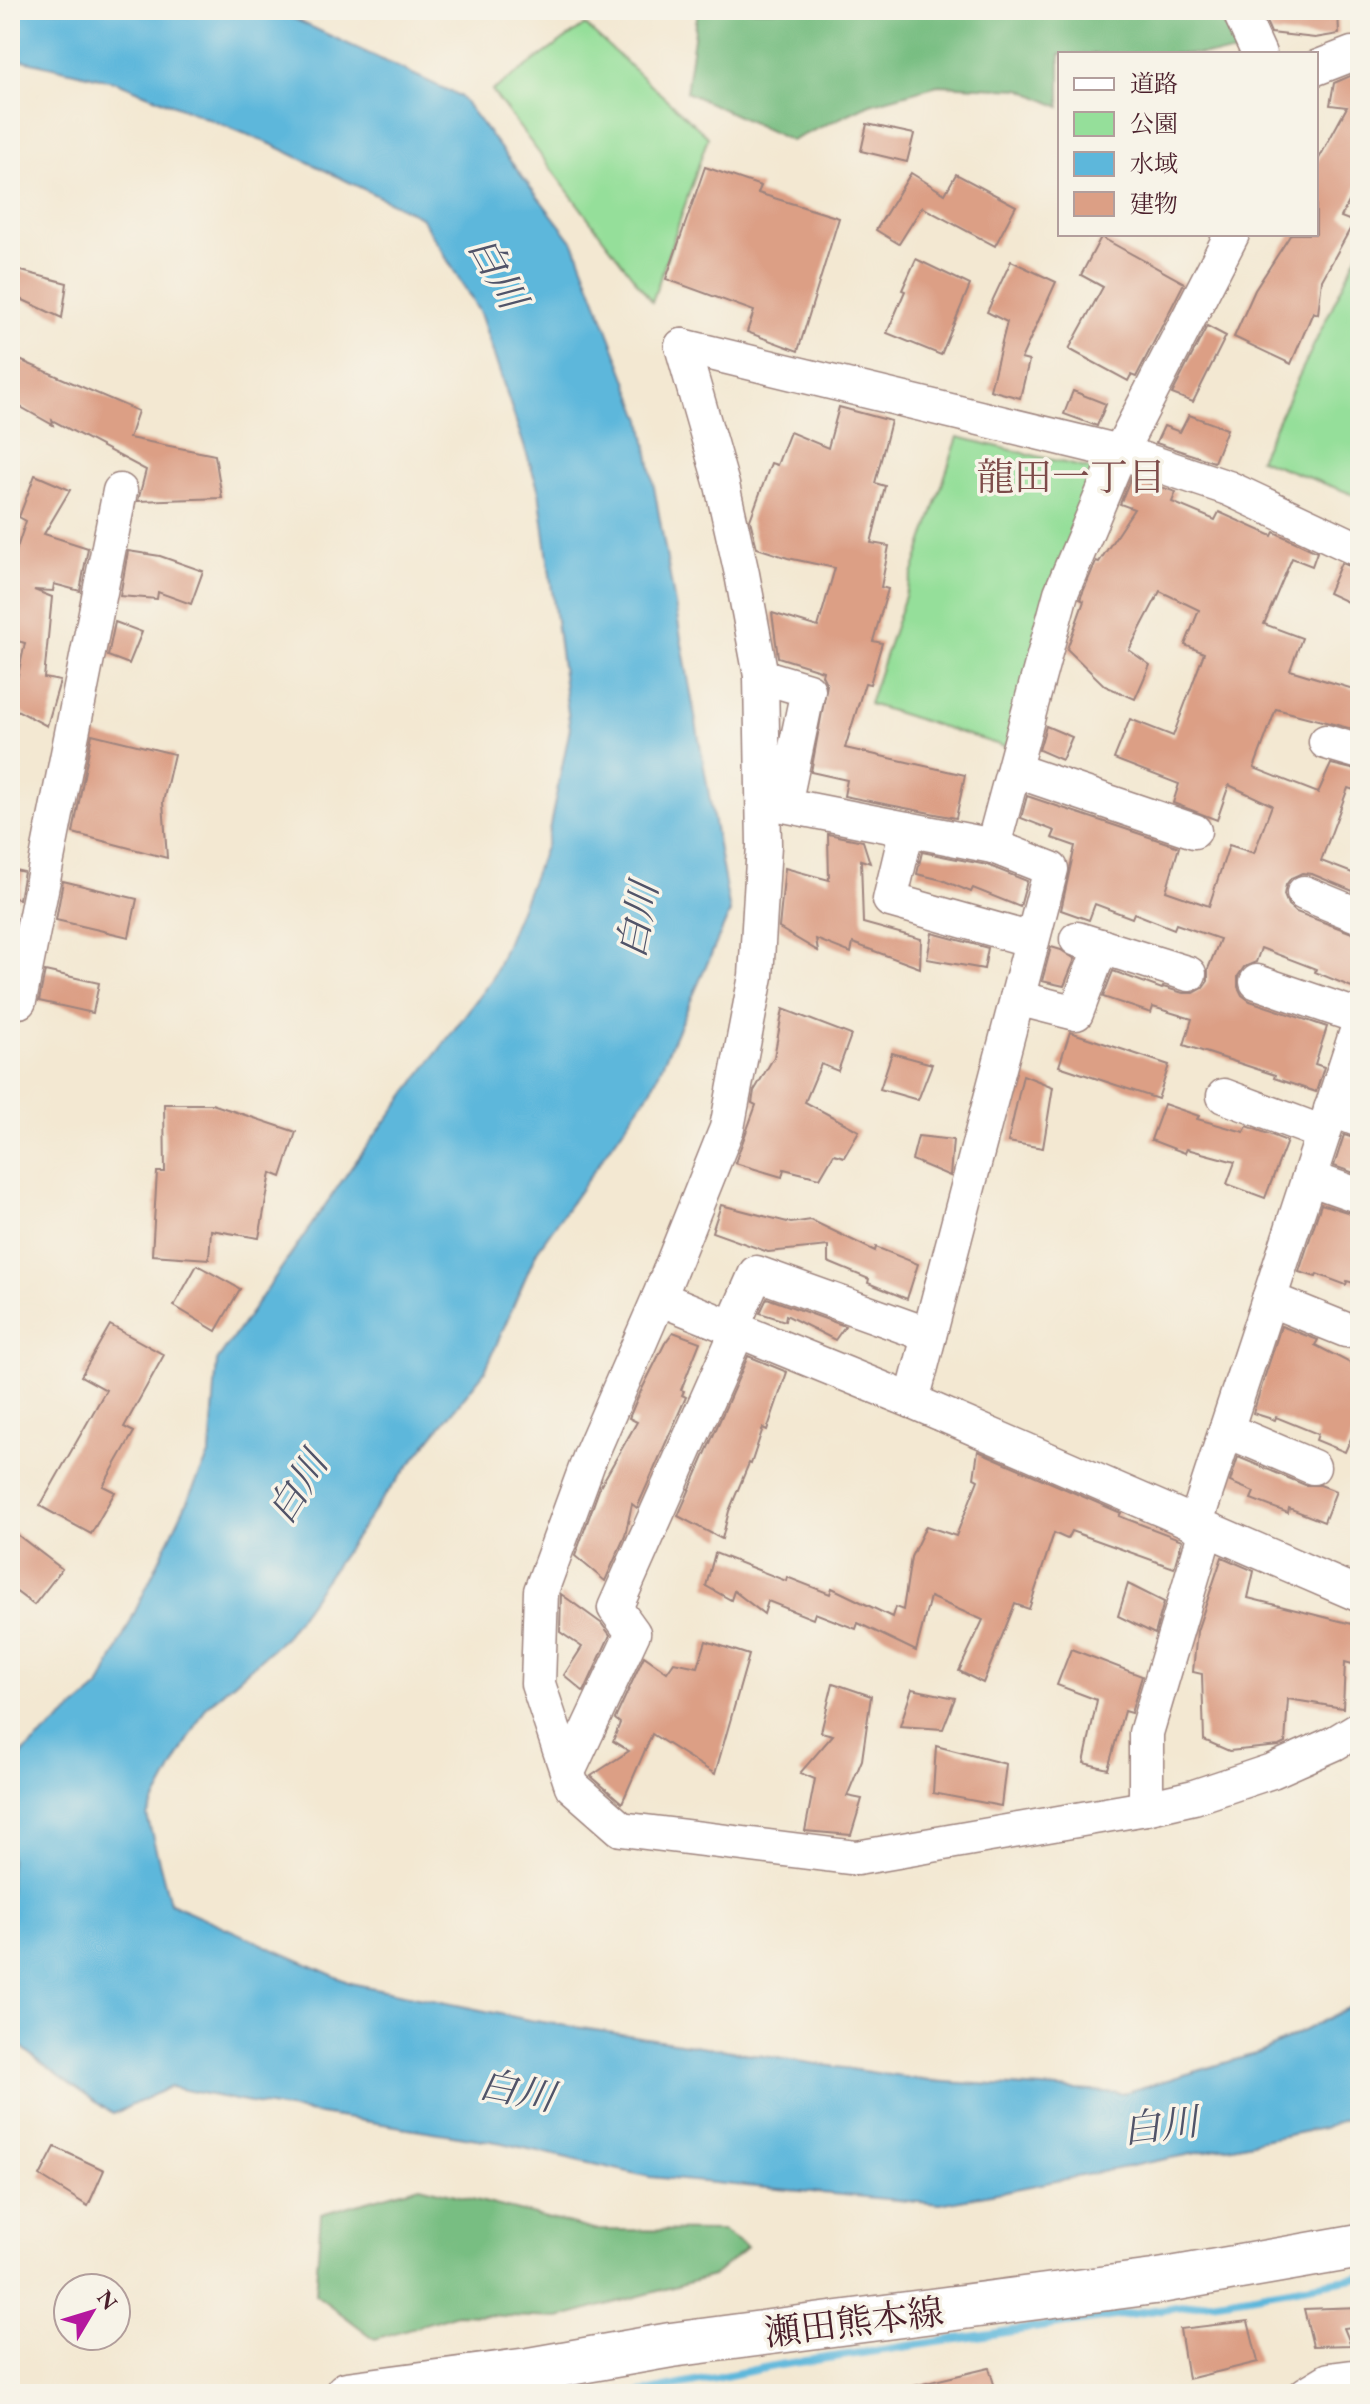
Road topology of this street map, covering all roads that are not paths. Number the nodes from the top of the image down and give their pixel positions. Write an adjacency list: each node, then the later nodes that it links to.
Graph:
1 (1239, 10): 2 (street)
2 (1258, 52)
3 (1360, 55): 4 (street)
4 (1318, 67)
5 (1231, 236): 6 (street)
6 (1120, 452): 8 (street); 9 (street); 12 (street)
7 (120, 491): 22 (street)
8 (1360, 550)
9 (761, 676): 13 (street); 28 (street)
10 (1326, 742): 11 (street)
11 (1360, 752)
12 (1014, 770): 14 (street); 15 (street)
13 (907, 829): 15 (street); 18 (street)
14 (1194, 831)
15 (993, 846): 18 (street)
16 (1304, 893): 17 (street)
17 (1360, 916)
18 (1032, 940): 21 (street)
19 (1189, 974): 21 (street)
20 (1257, 982): 23 (street)
21 (1017, 998): 32 (street)
22 (10, 1000)
23 (1360, 1020): 25 (street)
24 (1224, 1096): 25 (street)
25 (1338, 1121): 26 (street)
26 (1309, 1178): 27 (street); 29 (street)
27 (1360, 1196)
28 (659, 1298): 30 (street); 39 (street)
29 (1269, 1299): 31 (street); 34 (street)
30 (735, 1329): 32 (street); 33 (street); 39 (street)
31 (1346, 1330)
32 (929, 1335): 33 (street)
33 (912, 1401): 36 (street)
34 (1226, 1430): 35 (street); 36 (street)
35 (1313, 1467)
36 (1200, 1527): 37 (street); 40 (street)
37 (1360, 1595)
38 (1360, 1728): 40 (street)
39 (568, 1772): 40 (street)
40 (1146, 1808)
41 (1360, 2246): 43 (main road, 瀬田熊本線)
42 (1360, 2376): 44 (street)
43 (347, 2394)
44 (1306, 2394)

